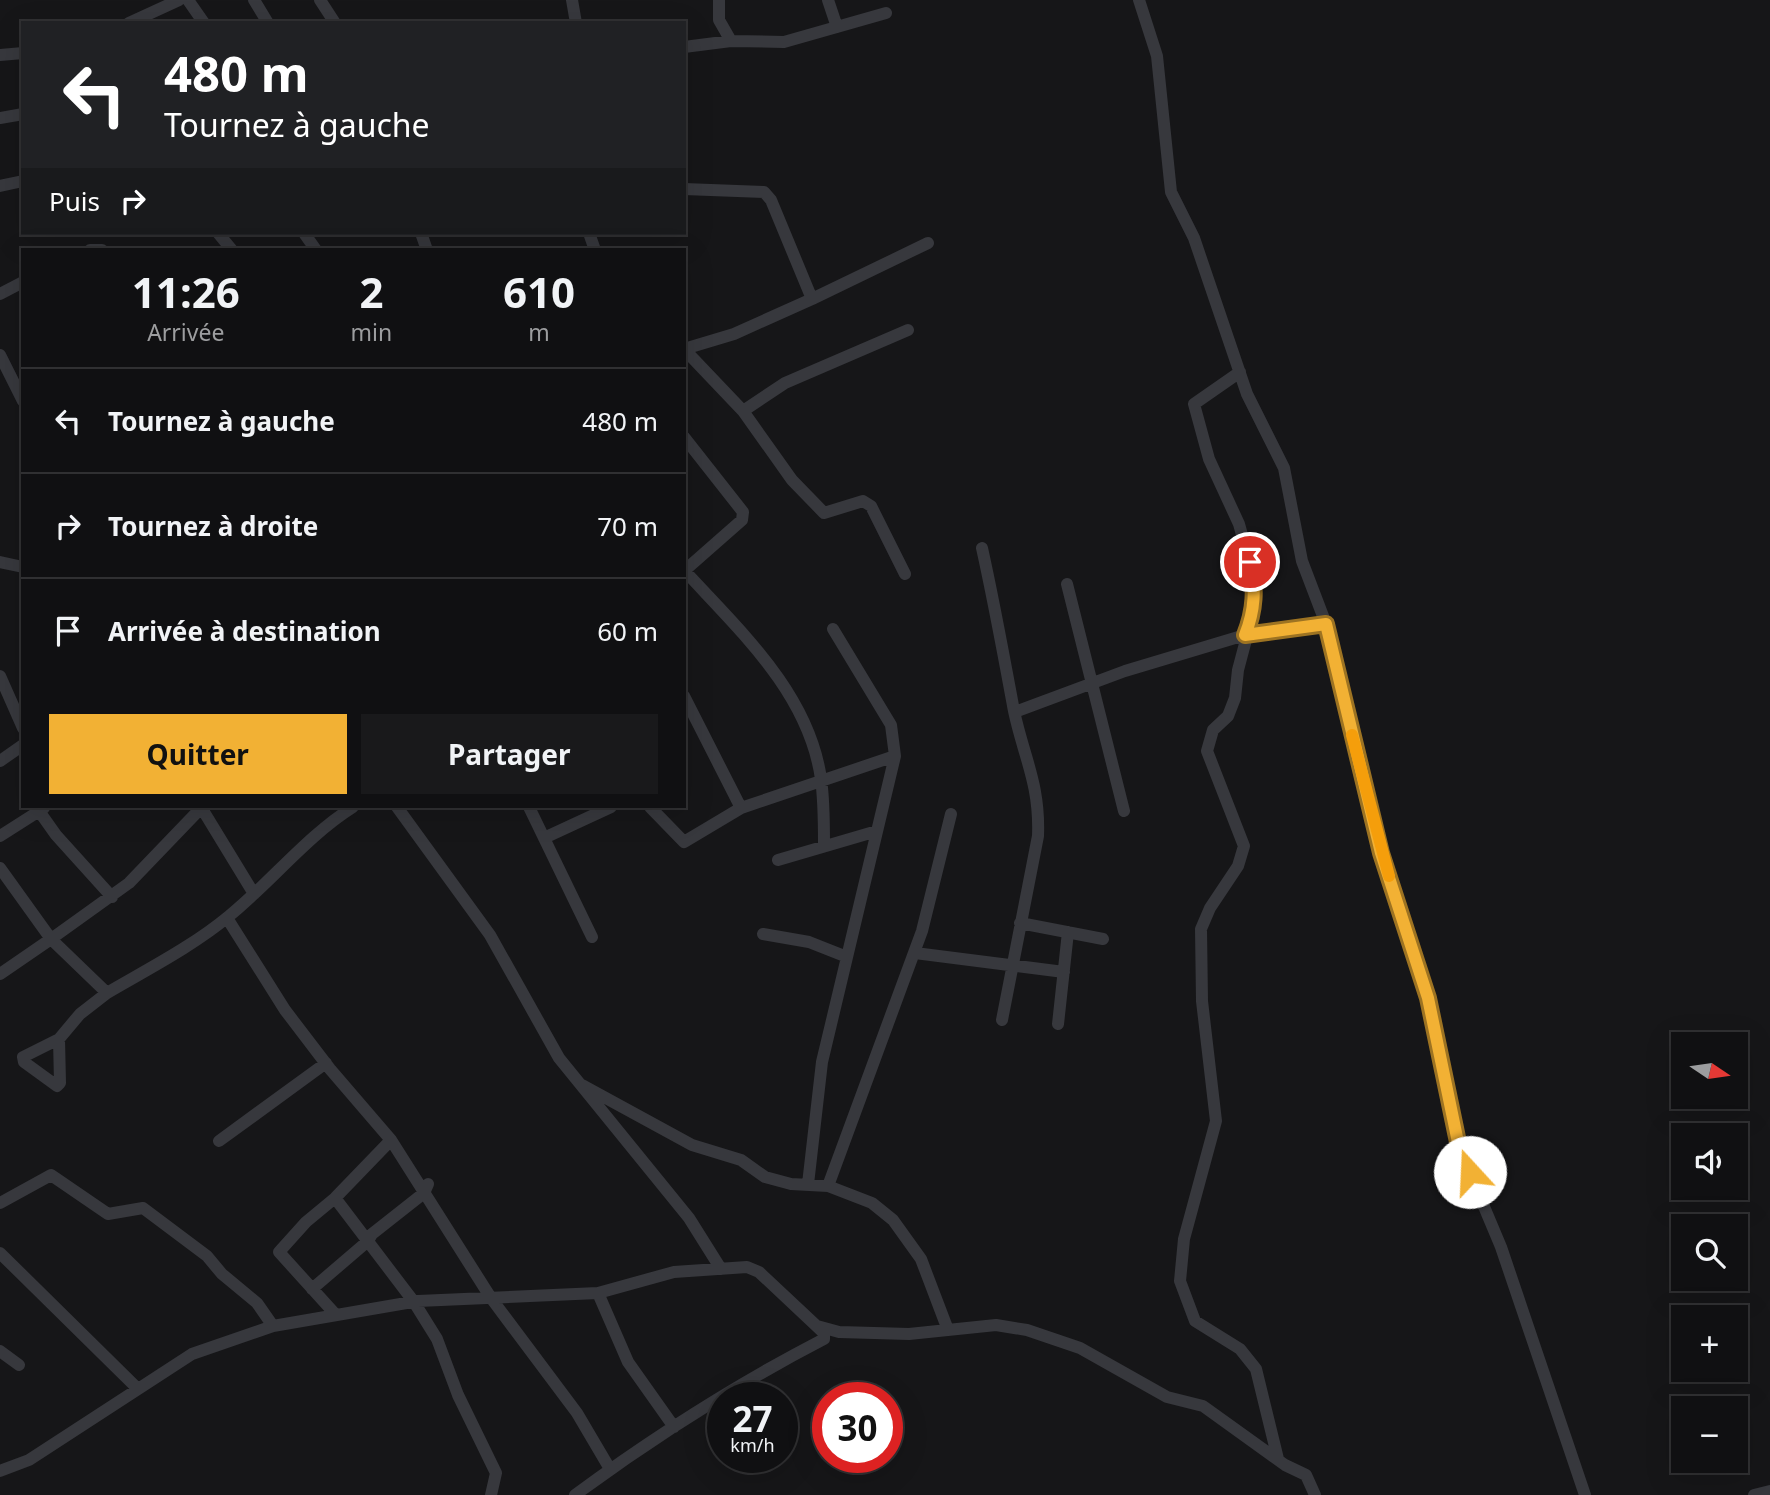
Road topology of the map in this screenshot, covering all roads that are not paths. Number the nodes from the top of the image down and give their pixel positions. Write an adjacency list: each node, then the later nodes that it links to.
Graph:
1 (188, 0): 11 (street)
2 (254, 0): 12 (street)
3 (320, 0): 13 (street)
4 (572, 0): 14 (street)
5 (719, 0): 16 (street)
6 (828, 0): 15 (street)
7 (1139, 0): 33 (street)
8 (171, 2): 10 (street)
9 (886, 13): 15 (street)
10 (133, 21)
11 (203, 21)
12 (267, 21)
13 (334, 21)
14 (576, 21)
15 (837, 27): 16 (street)
16 (731, 41): 17 (street)
17 (686, 46)
18 (21, 53): 19 (street)
19 (0, 55)
20 (21, 114): 21 (street)
21 (0, 118)
22 (21, 181): 23 (street)
23 (0, 186)
24 (686, 189): 28 (street)
25 (928, 243): 28 (street)
26 (21, 283): 27 (street)
27 (0, 294)
28 (812, 299): 30 (street)
29 (908, 330): 35 (street)
30 (686, 348)
31 (686, 351): 35 (street)
32 (0, 355): 34 (street)
33 (1240, 372): 44 (street); 46 (street)
34 (21, 397)
35 (743, 411): 42 (street)
36 (686, 440): 40 (street)
37 (982, 548): 50 (street)
38 (0, 562): 39 (street)
39 (21, 567)
40 (686, 569)
41 (686, 571): 55 (street)
42 (905, 574)
43 (1067, 584): 48 (street)
44 (1326, 624): 46 (street); 122 (street)
45 (833, 629): 53 (street)
46 (1245, 635): 48 (street); 115 (street)
47 (0, 676): 51 (street)
48 (1092, 683): 50 (street); 65 (street)
49 (686, 700): 63 (street)
50 (1015, 712): 76 (street)
51 (21, 723)
52 (21, 747): 54 (street)
53 (895, 756): 55 (street); 67 (street)
54 (0, 761)
55 (821, 779): 63 (street); 70 (street)
56 (200, 808): 74 (street)
57 (202, 808): 73 (street)
58 (351, 808): 73 (street)
59 (398, 808): 92 (street)
60 (529, 808): 69 (street)
61 (609, 808): 69 (street)
62 (651, 808): 63 (street)
63 (741, 808)
64 (43, 809): 68 (street); 74 (street)
65 (1124, 811)
66 (951, 814): 82 (street)
67 (877, 831): 70 (street); 83 (street)
68 (0, 836)
69 (544, 838): 79 (street)
70 (824, 844): 71 (street)
71 (778, 859)
72 (0, 868): 80 (street)
73 (254, 894): 75 (street)
74 (112, 897): 80 (street)
75 (227, 918): 87 (street); 91 (street)
76 (1020, 923): 77 (street); 84 (street)
77 (1068, 932): 81 (street); 85 (street)
78 (763, 934): 83 (street)
79 (592, 937)
80 (51, 939): 86 (street); 87 (street)
81 (1103, 939)
82 (915, 953): 84 (street); 96 (street)
83 (847, 957): 95 (street)
84 (1012, 965): 85 (street); 88 (street)
85 (1064, 972): 89 (street)
86 (0, 974)
87 (107, 993): 90 (street)
88 (1002, 1020)
89 (1058, 1024)
90 (59, 1039)
91 (326, 1063): 93 (street); 94 (street)
92 (582, 1085): 95 (street); 102 (street)
93 (391, 1140): 97 (street); 98 (street)
94 (219, 1141)
95 (808, 1184): 96 (street)
96 (828, 1186): 110 (street)
97 (426, 1189): 100 (street); 105 (street)
98 (335, 1198): 100 (street); 103 (street)
99 (0, 1203): 108 (street)
100 (368, 1241): 103 (street); 106 (street)
101 (0, 1253): 113 (street)
102 (721, 1269): 104 (street); 109 (street)
103 (312, 1289): 107 (street)
104 (598, 1293): 105 (street); 114 (street)
105 (491, 1298): 106 (street); 116 (street)
106 (414, 1301): 107 (street); 119 (street)
107 (336, 1315): 108 (street)
108 (273, 1326): 113 (street)
109 (817, 1326): 110 (street); 114 (street)
110 (948, 1330): 115 (street)
111 (0, 1350): 112 (street)
112 (19, 1365)
113 (138, 1390): 117 (street)
114 (674, 1427): 116 (street)
115 (1278, 1459): 121 (street)
116 (610, 1469): 120 (street)
117 (0, 1471)
118 (1770, 1491): 123 (street)
119 (491, 1495)
120 (575, 1495)
121 (1315, 1495)
122 (1585, 1495)
123 (1754, 1495)

